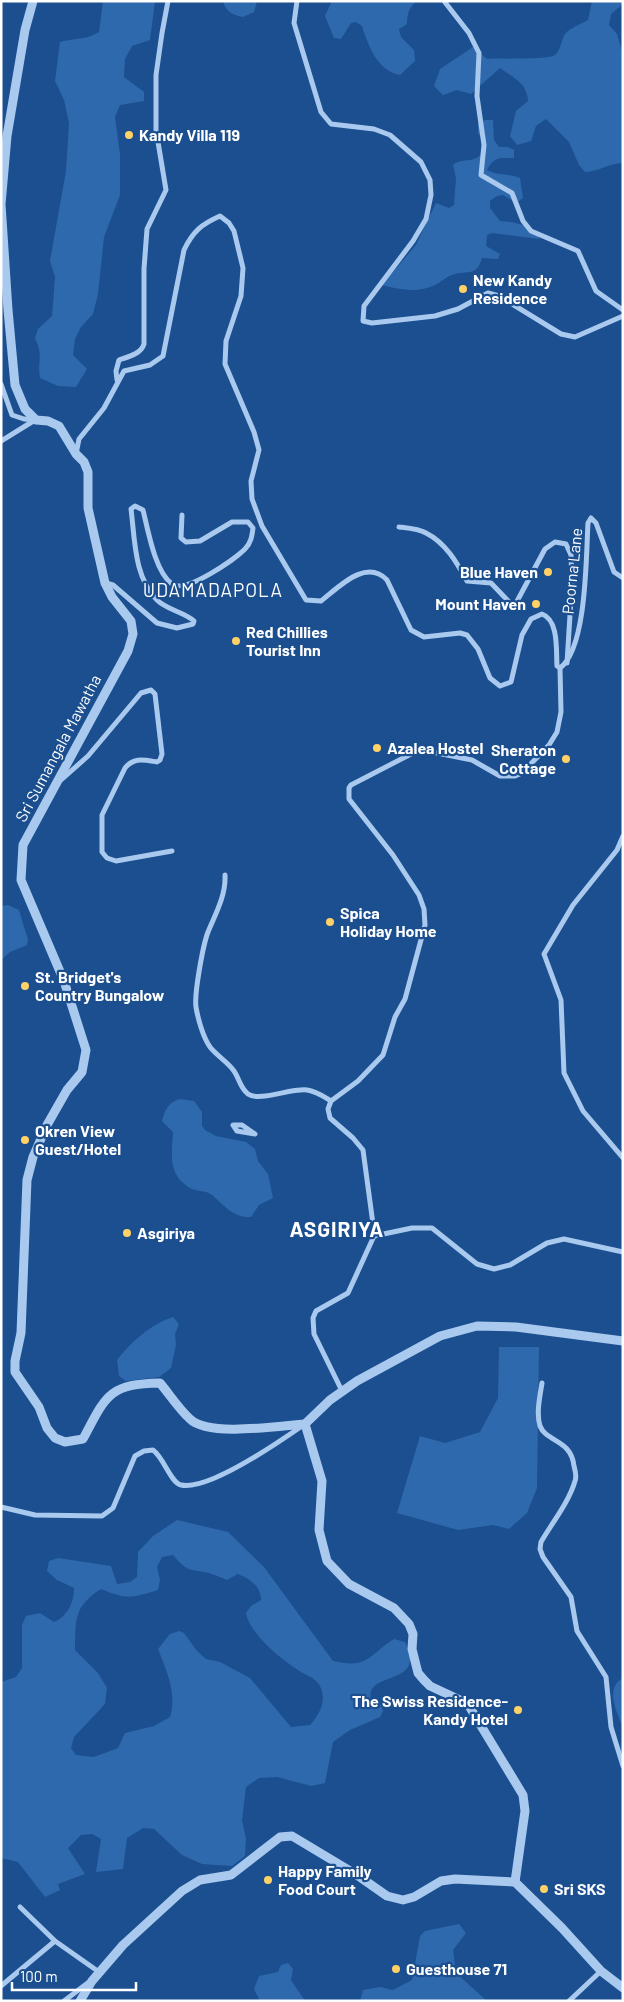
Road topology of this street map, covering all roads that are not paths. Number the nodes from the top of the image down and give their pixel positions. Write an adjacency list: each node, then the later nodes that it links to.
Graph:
1 (33, 1): 9 (street)
2 (168, 1): 7 (street)
3 (297, 1): 6 (street)
4 (444, 1): 5 (street)
5 (623, 310)
6 (623, 316)
7 (118, 381): 11 (street); 17 (street)
8 (1, 384): 9 (street)
9 (36, 420): 10 (street); 11 (street, Sri Sumangala Mawatha)
10 (1, 441)
11 (76, 454): 15 (street, Sri Sumangala Mawatha)
12 (182, 515): 15 (street)
13 (399, 527): 16 (street)
14 (623, 578): 16 (street, Poorna Lane)
15 (105, 583): 18 (street, Sri Sumangala Mawatha)
16 (567, 663): 17 (street)
17 (560, 668): 22 (street)
18 (56, 785): 20 (street); 30 (street, Sri Sumangala Mawatha)
19 (623, 836): 24 (street)
20 (172, 851)
21 (225, 875): 22 (street)
22 (330, 1101): 25 (street)
23 (242, 1125): 23 (street)
24 (623, 1158)
25 (374, 1236): 26 (street); 29 (street)
26 (623, 1252)
27 (623, 1341): 29 (street)
28 (542, 1383): 32 (street)
29 (342, 1391): 30 (street)
30 (304, 1424): 31 (street); 33 (street)
31 (1, 1507)
32 (623, 1766)
33 (514, 1882): 36 (street); 37 (street)
34 (20, 1907): 35 (street)
35 (55, 1941): 37 (street); 39 (street)
36 (601, 1971): 40 (street); 43 (street)
37 (99, 1972): 38 (street)
38 (92, 1981): 41 (street); 42 (street)
39 (1, 1986)
40 (623, 1988)
41 (64, 2001)
42 (80, 2001)
43 (569, 2001)

